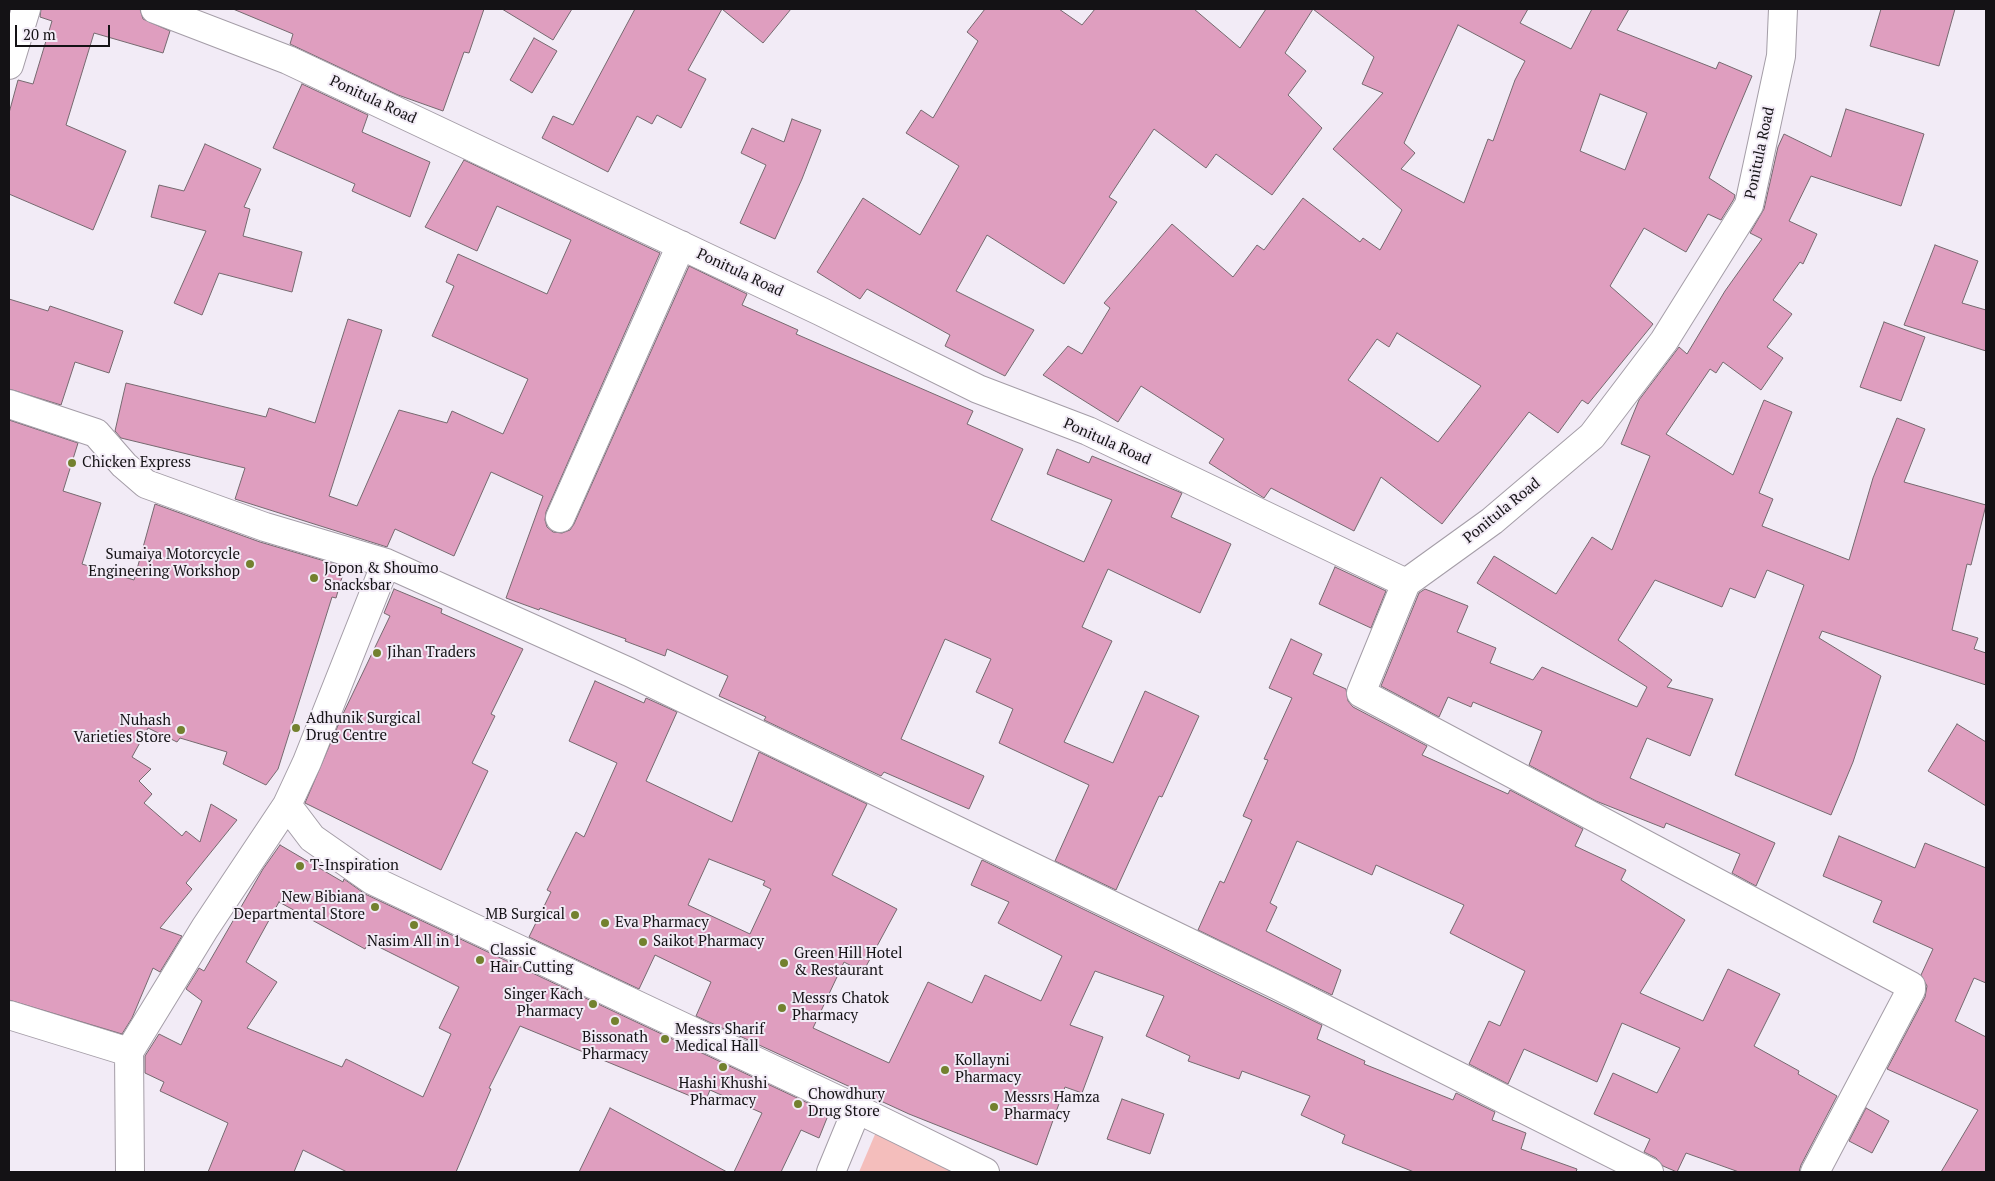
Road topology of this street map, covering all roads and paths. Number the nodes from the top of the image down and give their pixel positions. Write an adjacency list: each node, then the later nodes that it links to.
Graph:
1 (26, 9): 4 (street)
2 (155, 9): 5 (street, Ponitula Road)
3 (1783, 9): 9 (street, Ponitula Road)
4 (9, 65)
5 (681, 245): 7 (street); 9 (street, Ponitula Road)
6 (9, 404): 8 (street)
7 (560, 518)
8 (386, 563): 10 (street); 17 (street)
9 (1406, 583): 18 (street)
10 (287, 805): 12 (street); 13 (street)
11 (9, 1015): 12 (street)
12 (129, 1052): 14 (street)
13 (857, 1108): 15 (street); 16 (street)
14 (130, 1172)
15 (830, 1172)
16 (985, 1172)
17 (1649, 1172)
18 (1814, 1172)

